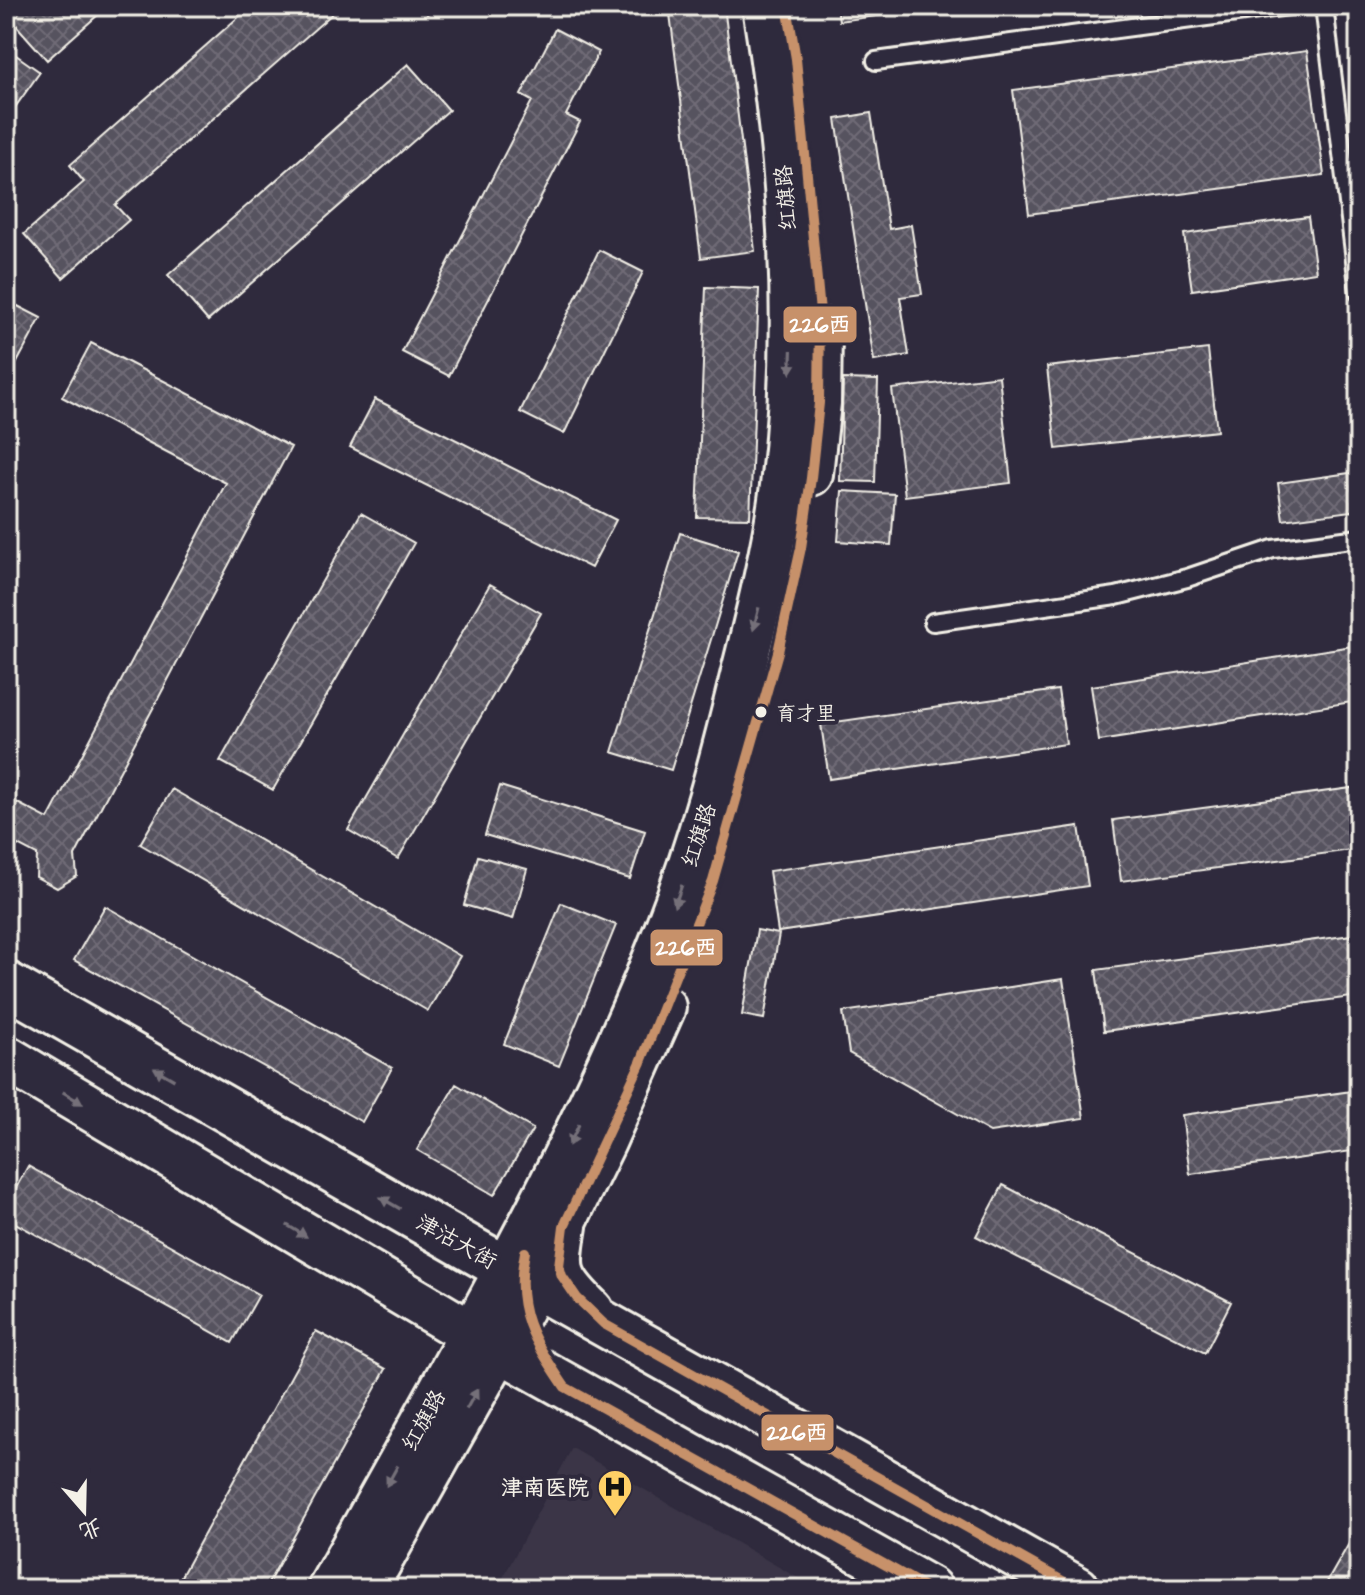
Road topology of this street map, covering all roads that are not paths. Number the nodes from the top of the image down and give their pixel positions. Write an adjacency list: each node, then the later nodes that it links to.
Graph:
1 (764, 6): 11 (main road, 红旗路, one-way to 11)
2 (787, 6): 11 (main road, 红旗路)
3 (1289, 6): 5 (lane)
4 (1324, 6): 6 (lane)
5 (876, 61)
6 (1359, 293)
7 (1359, 538): 8 (lane)
8 (933, 622)
9 (6, 984): 12 (main road, 津沽大街, one-way to 9)
10 (6, 1058): 14 (main road, one-way to 14)
11 (550, 1219): 12 (main road, 红旗路); 13 (main road)
12 (521, 1284): 13 (main road, 津沽大街); 14 (main road, 红旗路); 15 (main road)
13 (604, 1324): 19 (main road, 津沽大街)
14 (485, 1340): 15 (main road); 16 (main road, 红旗路, one-way to 16); 17 (main road, 红旗路, one-way to 14)
15 (565, 1387): 18 (main road)
16 (329, 1589)
17 (365, 1589)
18 (929, 1589)
19 (1077, 1589)

